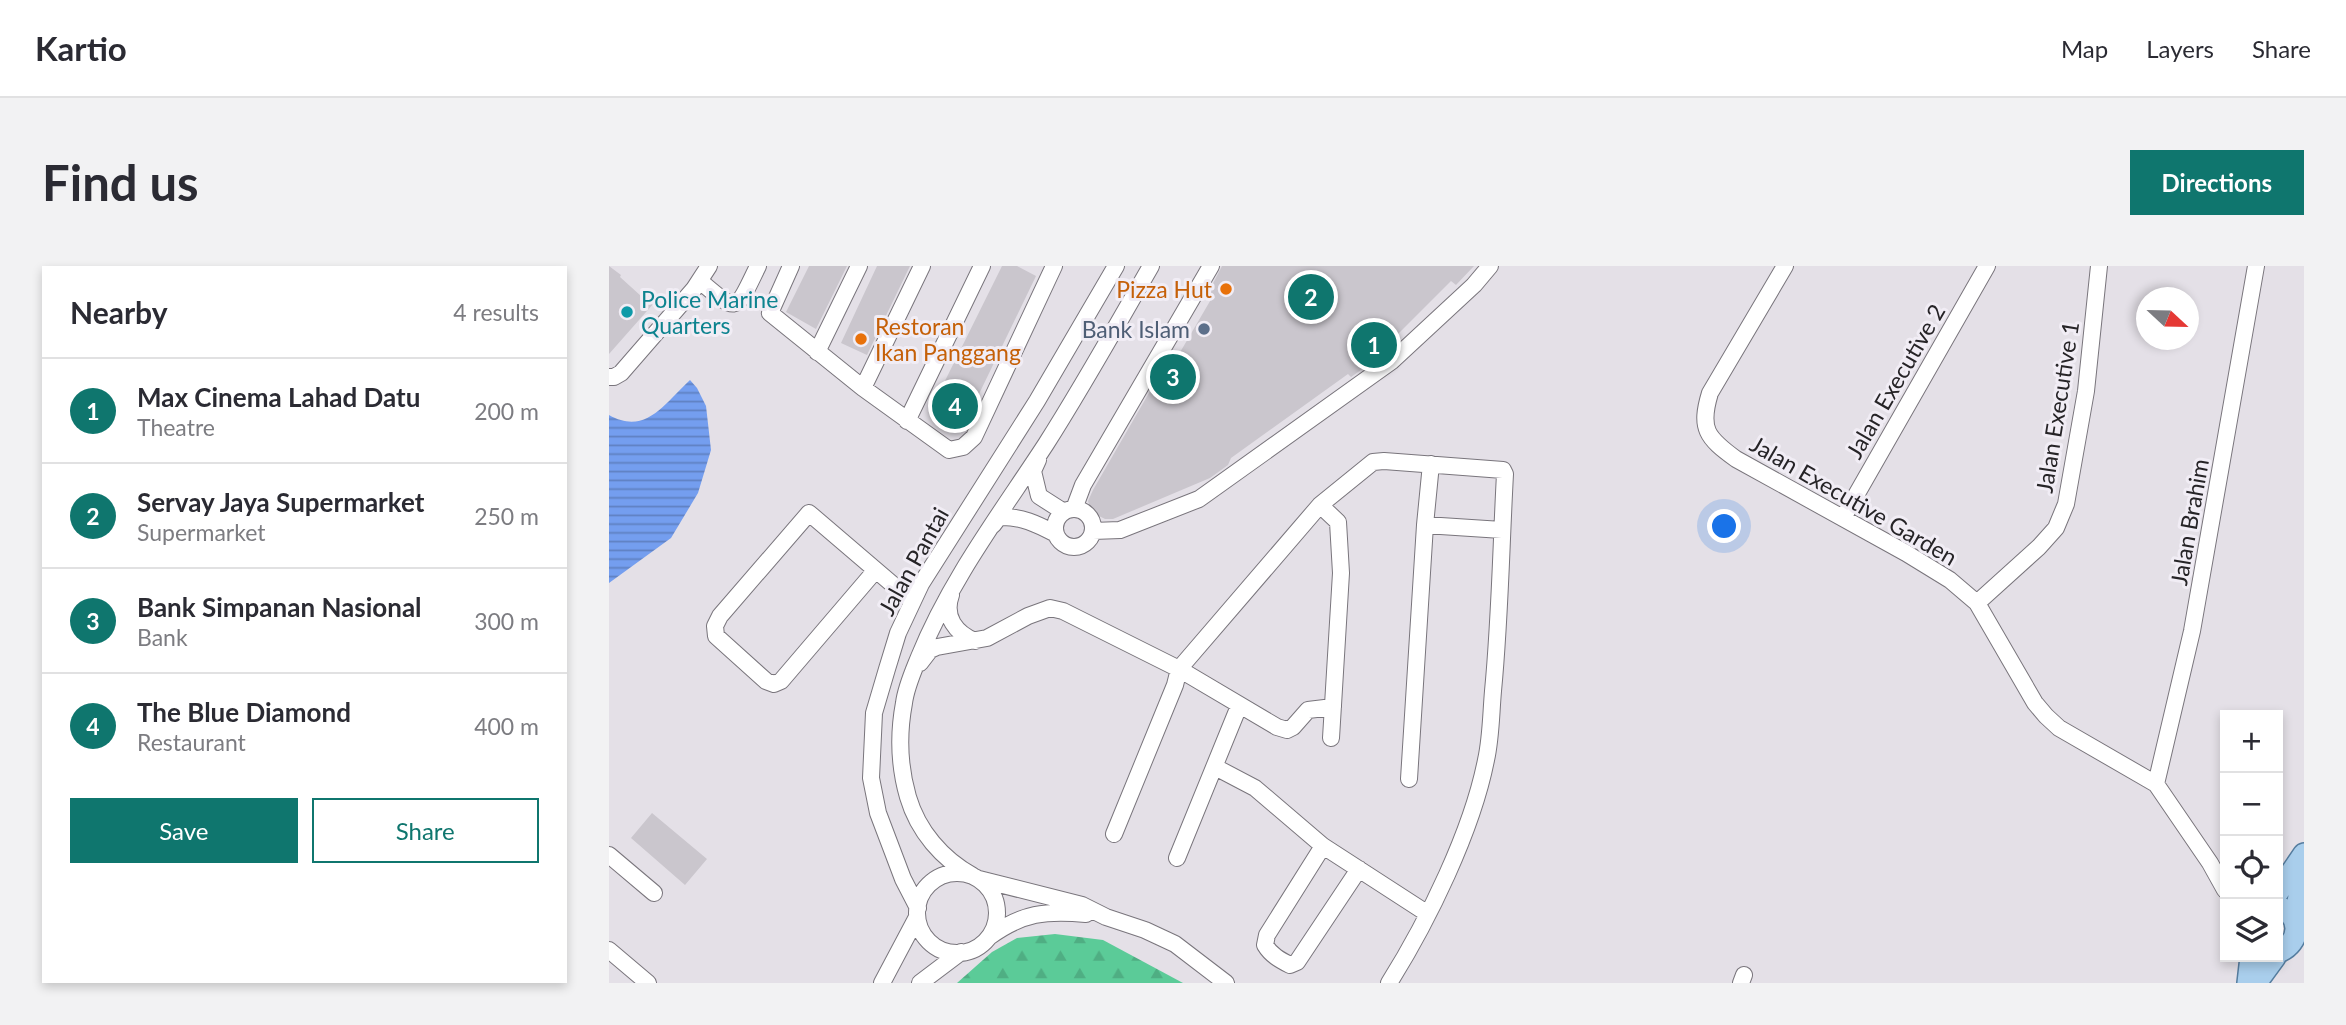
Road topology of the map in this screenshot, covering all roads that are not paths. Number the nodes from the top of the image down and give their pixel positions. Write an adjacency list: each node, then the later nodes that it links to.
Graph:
1 (709, 266): 16 (street)
2 (758, 266): 16 (street)
3 (791, 266): 17 (street)
4 (859, 266): 17 (street)
5 (922, 266): 19 (street)
6 (982, 266): 20 (street)
7 (1054, 266): 20 (street)
8 (1116, 266): 33 (street, Jalan Pantai)
9 (1151, 266): 21 (street, Jalan Pantai)
10 (1211, 266): 24 (street)
11 (1490, 266): 28 (street)
12 (1784, 266): 25 (street, Jalan Executive Garden)
13 (1987, 266): 25 (street, Jalan Executive 2)
14 (2099, 266): 34 (street, Jalan Executive 1)
15 (2256, 266): 43 (street, Jalan Brahim)
16 (700, 281): 18 (street)
17 (817, 352): 19 (street)
18 (609, 377)
19 (863, 388): 20 (street)
20 (907, 421)
21 (1047, 442): 24 (street); 29 (street, Jalan Pantai)
22 (1431, 464): 23 (street); 26 (street); 27 (street)
23 (1321, 505): 36 (street); 39 (street)
24 (1069, 510): 28 (street); 30 (street)
25 (1843, 518): 34 (street, Jalan Executive Garden)
26 (1425, 525): 27 (street); 42 (street)
27 (1502, 530): 58 (street)
28 (1093, 531): 30 (street)
29 (987, 533): 30 (street); 32 (street, Jalan Pantai)
30 (1056, 534)
31 (875, 571): 31 (street); 33 (street)
32 (953, 590): 35 (street); 37 (street, Jalan Pantai)
33 (912, 601): 57 (street, Jalan Pantai)
34 (1977, 604): 43 (street, Jalan Executive Garden)
35 (975, 641): 36 (street); 37 (street)
36 (1179, 669): 38 (street); 44 (street)
37 (913, 674): 53 (street, Jalan Pantai)
38 (1239, 706): 39 (street); 41 (street)
39 (1333, 707): 40 (street)
40 (1331, 738)
41 (1215, 766): 45 (street); 48 (street)
42 (1409, 779)
43 (2156, 784): 49 (street, Jalan Executive Garden)
44 (1114, 834)
45 (1323, 846): 50 (street); 50 (street)
46 (2304, 854): 55 (main road)
47 (609, 855): 56 (street)
48 (1177, 858)
49 (2210, 863): 51 (street); 54 (street)
50 (1359, 869): 58 (street)
51 (2220, 873)
52 (2304, 875): 60 (main road)
53 (976, 878): 57 (street); 59 (street); 61 (street)
54 (2220, 881)
55 (2283, 885)
56 (654, 893)
57 (918, 913): 63 (street); 67 (street)
58 (1428, 914): 70 (street)
59 (1106, 916): 61 (street); 69 (street)
60 (2292, 917): 64 (main road)
61 (988, 938): 63 (street)
62 (609, 950): 66 (street)
63 (961, 952): 68 (street)
64 (2284, 952): 72 (main road)
65 (2250, 962): 71 (main road)
66 (648, 983)
67 (882, 983)
68 (920, 983)
69 (1226, 983)
70 (1389, 983)
71 (2248, 983)
72 (2256, 983)

